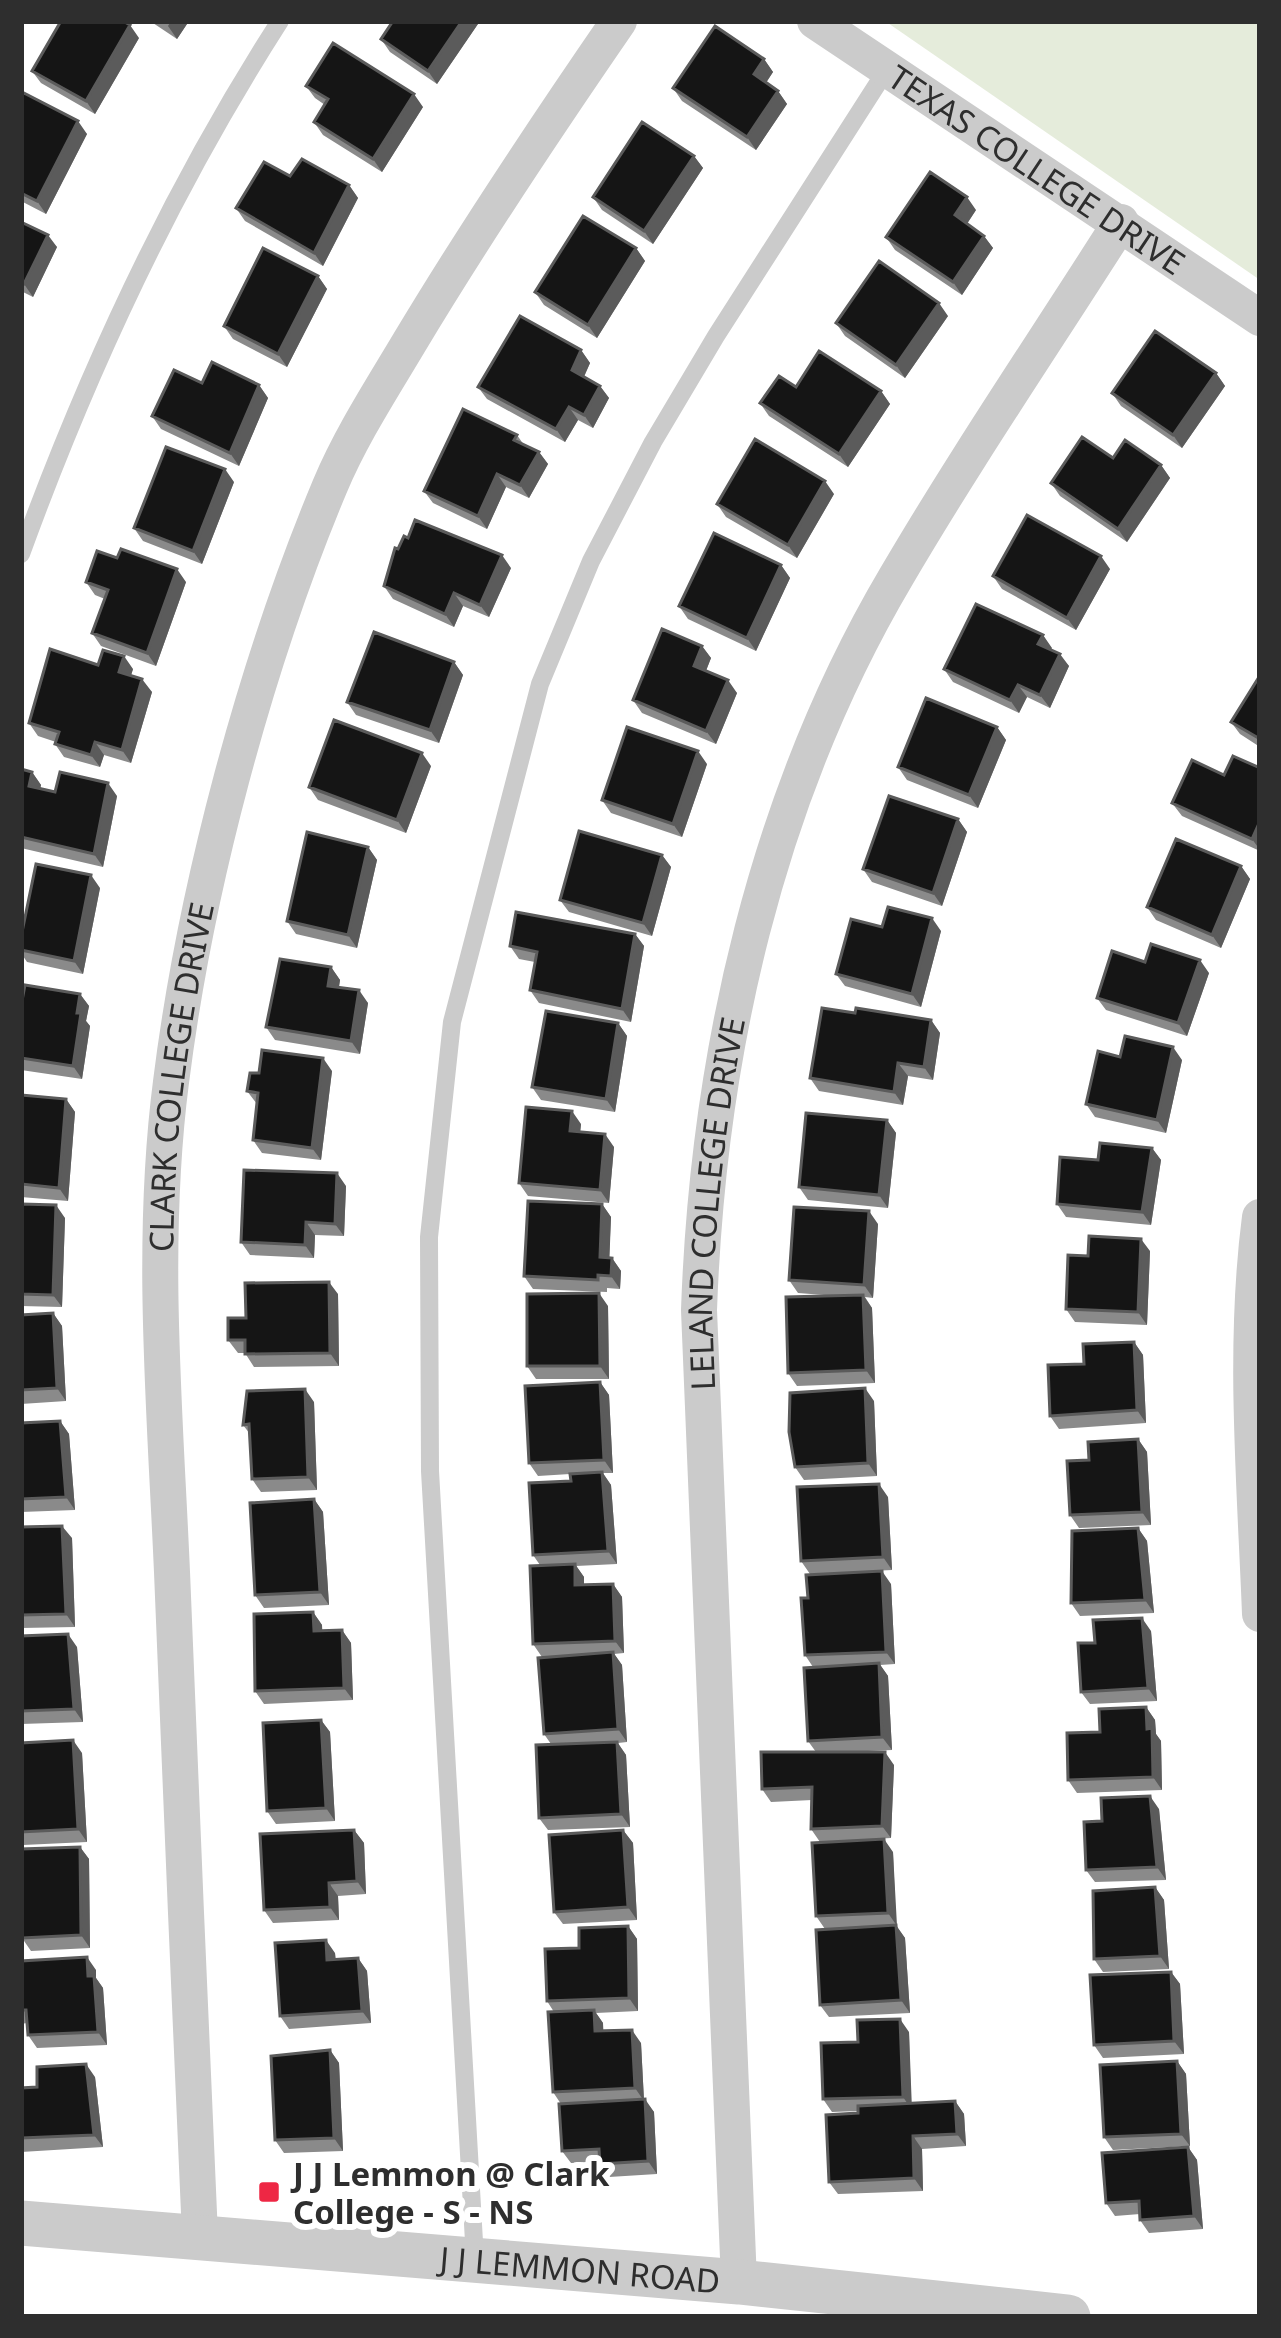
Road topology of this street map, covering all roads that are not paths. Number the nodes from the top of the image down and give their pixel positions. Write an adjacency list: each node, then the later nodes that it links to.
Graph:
1 (280, 21): 7 (lane)
2 (619, 21): 11 (street, CLARK COLLEGE DRIVE)
3 (815, 21): 4 (street, TEXAS COLLEGE DRIVE)
4 (887, 69): 5 (street, TEXAS COLLEGE DRIVE); 12 (lane)
5 (1121, 222): 6 (street, TEXAS COLLEGE DRIVE); 13 (street, LELAND COLLEGE DRIVE)
6 (1260, 318)
7 (21, 554)
8 (1260, 1217): 9 (street)
9 (1260, 1614)
10 (21, 2223): 11 (street, J J LEMMON ROAD)
11 (200, 2236): 12 (street, J J LEMMON ROAD)
12 (475, 2259): 13 (street, J J LEMMON ROAD)
13 (740, 2282): 14 (street, J J LEMMON ROAD)
14 (1068, 2317)

